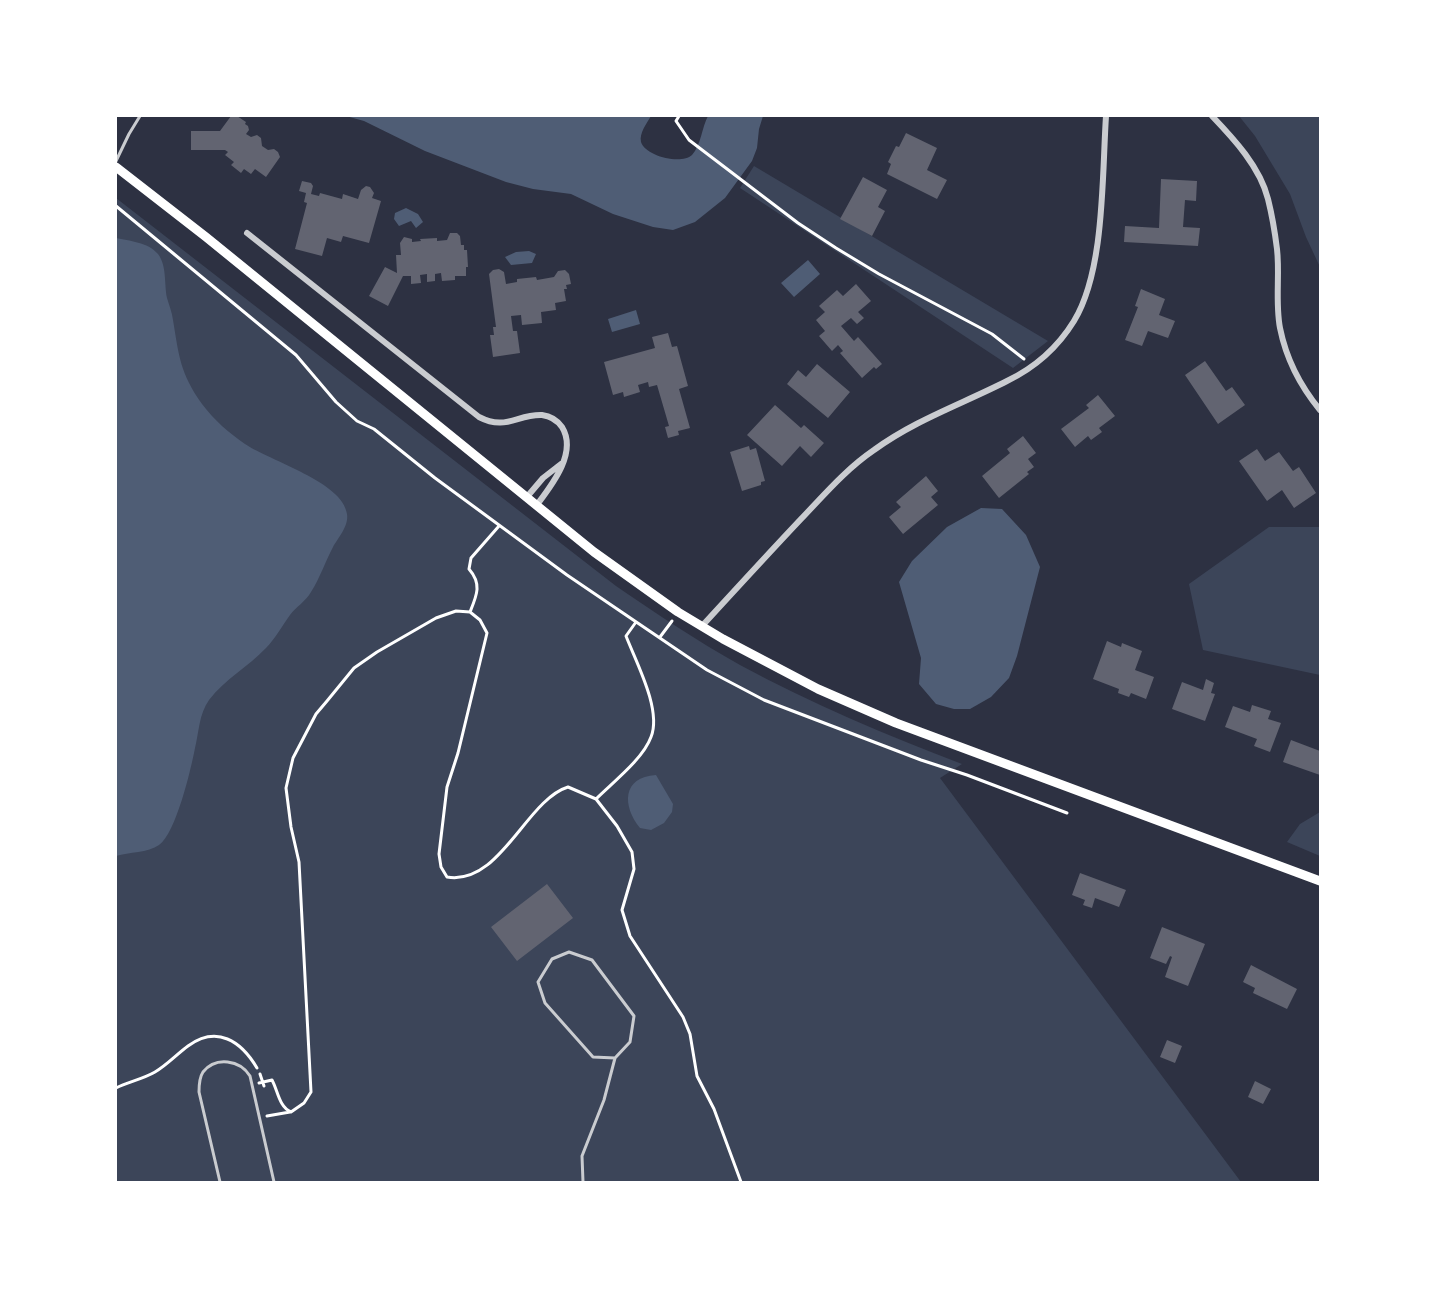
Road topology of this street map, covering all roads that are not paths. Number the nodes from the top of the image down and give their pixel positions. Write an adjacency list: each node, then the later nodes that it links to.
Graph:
1 (140, 116): 4 (lane)
2 (1107, 116): 11 (street)
3 (1212, 116): 7 (street)
4 (116, 161)
5 (116, 167): 9 (main road)
6 (247, 233): 8 (street)
7 (1320, 410)
8 (563, 462): 9 (street); 10 (street)
9 (526, 498): 10 (main road)
10 (536, 506): 11 (main road)
11 (702, 626): 12 (main road)
12 (1320, 881)
13 (615, 1058): 13 (lane); 16 (lane)
14 (220, 1182): 15 (lane)
15 (274, 1182)
16 (583, 1182)

